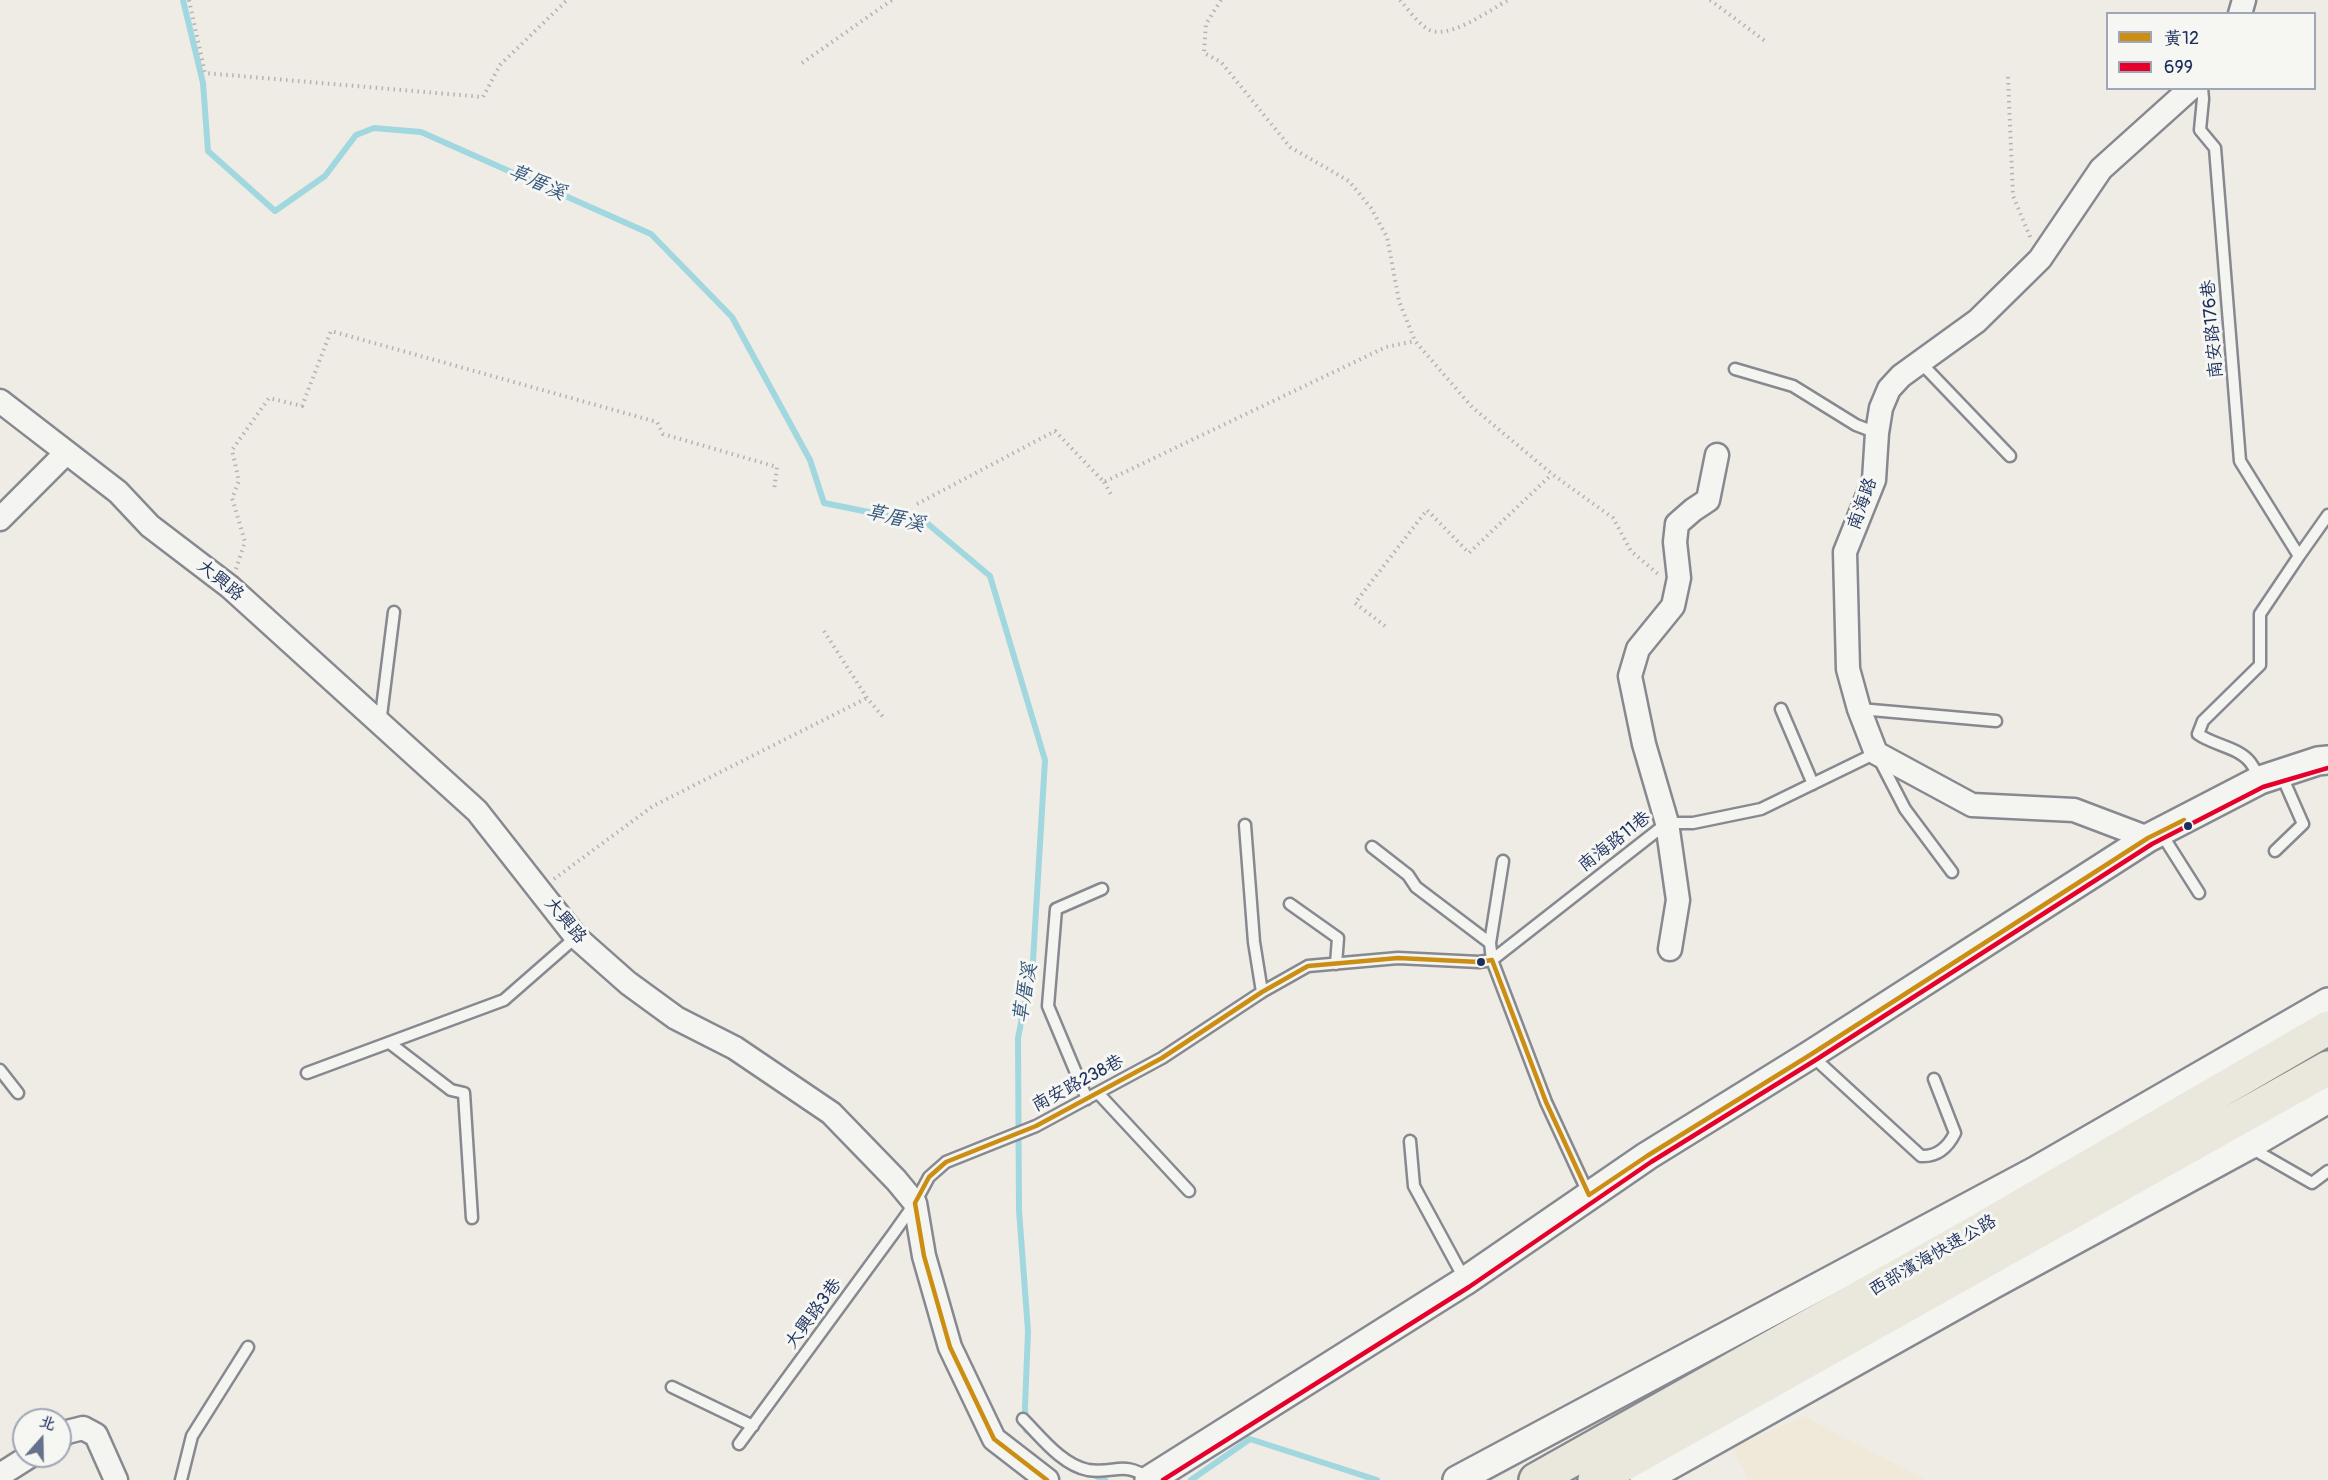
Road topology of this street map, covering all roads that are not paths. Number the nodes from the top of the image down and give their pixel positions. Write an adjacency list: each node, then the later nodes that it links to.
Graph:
1 (2189, 90): 3 (street, 南海路)
2 (2202, 90): 12 (lane, 南安路176巷)
3 (1920, 362): 6 (street, 南海路); 9 (lane)
4 (1735, 369): 6 (lane)
5 (0, 402): 7 (street, 大興路)
6 (1877, 433): 15 (street, 南海路)
7 (66, 453): 11 (street); 17 (street, 大興路)
8 (1718, 456): 22 (street)
9 (2010, 456)
10 (2328, 515): 12 (lane)
11 (0, 519)
12 (2299, 556): 20 (lane)
13 (394, 612): 17 (lane)
14 (1781, 709): 21 (lane)
15 (1859, 709): 16 (lane); 18 (street, 南海路)
16 (1996, 721)
17 (380, 724): 32 (street, 大興路)
18 (1876, 753): 21 (lane, 南海路11巷); 24 (street); 28 (lane)
19 (2328, 760): 20 (street)
20 (2270, 777): 24 (street); 26 (lane)
21 (1813, 784): 22 (lane, 南海路11巷)
22 (1668, 822): 34 (street); 35 (lane, 南海路11巷)
23 (1245, 825): 37 (lane)
24 (2154, 835): 30 (lane); 41 (street)
25 (1371, 846): 33 (lane)
26 (2275, 851)
27 (1503, 861): 33 (lane)
28 (1952, 872)
29 (1102, 889): 48 (lane)
30 (2199, 893)
31 (1290, 904): 36 (lane)
32 (576, 937): 40 (lane); 55 (street, 大興路)
33 (1490, 943): 35 (lane)
34 (1670, 949)
35 (1492, 960): 36 (lane, 南安路238巷); 54 (lane)
36 (1336, 964): 37 (lane, 南安路238巷)
37 (1262, 992): 47 (lane, 南安路238巷)
38 (2328, 1002): 68 (street)
39 (2328, 1028): 69 (highway, 西部濱海快速公路)
40 (391, 1044): 44 (lane); 56 (lane)
41 (1810, 1055): 45 (lane); 54 (street)
42 (2328, 1068): 70 (highway, 西部濱海快速公路)
43 (0, 1070): 46 (lane)
44 (308, 1073)
45 (1934, 1079)
46 (18, 1093)
47 (1098, 1093): 48 (lane, 南安路238巷); 53 (lane)
48 (1087, 1099): 55 (lane, 南安路238巷)
49 (2328, 1099): 51 (street)
50 (1410, 1141): 57 (lane)
51 (2248, 1146): 52 (lane); 71 (street)
52 (2328, 1171)
53 (1190, 1191)
54 (1589, 1195): 57 (street)
55 (915, 1203): 61 (lane, 大興路3巷); 66 (street, 大興路)
56 (472, 1218)
57 (1465, 1281): 67 (street)
58 (248, 1347): 65 (lane)
59 (672, 1387): 61 (lane)
60 (1023, 1419): 67 (lane)
61 (753, 1425): 63 (lane, 大興路3巷)
62 (72, 1431): 64 (street)
63 (739, 1444)
64 (116, 1480)
65 (181, 1480)
66 (1047, 1480)
67 (1150, 1480)
68 (1458, 1480)
69 (1536, 1480)
70 (1595, 1480)
71 (1644, 1480)

